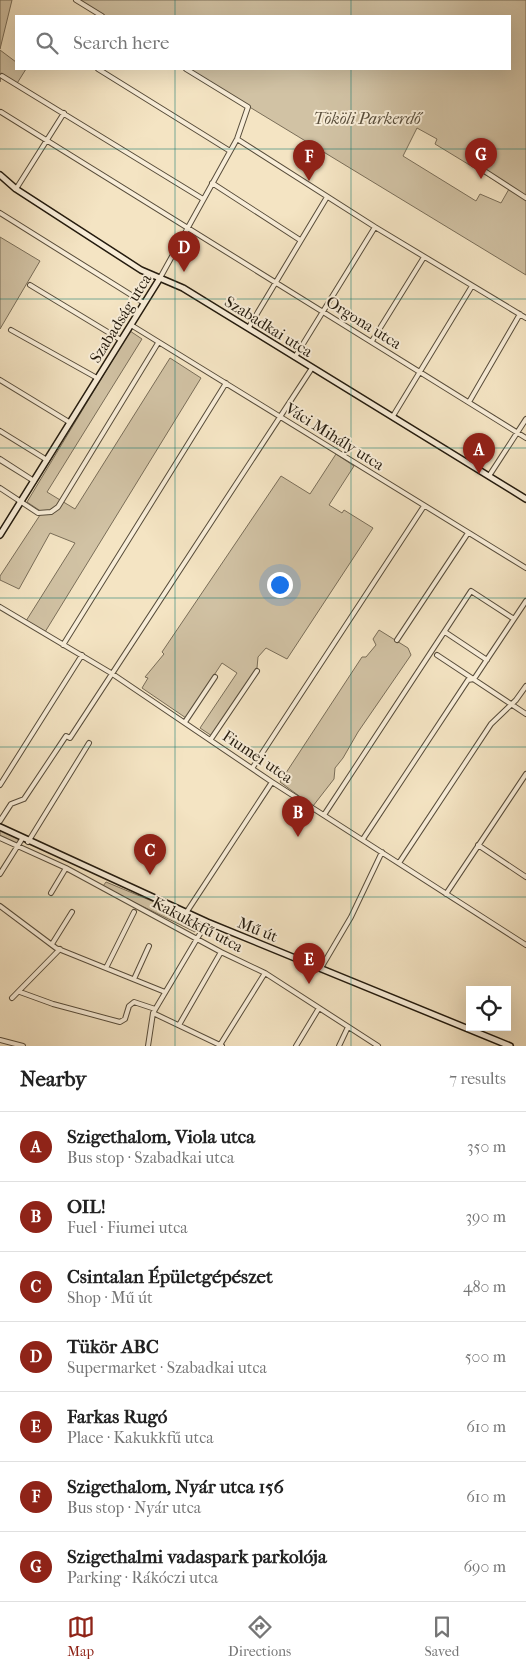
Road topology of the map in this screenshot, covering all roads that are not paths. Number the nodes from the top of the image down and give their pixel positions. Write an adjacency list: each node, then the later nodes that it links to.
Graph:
1 (76, 0): 2 (street)
2 (100, 15)
3 (100, 70): 10 (street)
4 (188, 70): 8 (street, Szabadság utca)
5 (2, 76): 7 (street)
6 (2, 112): 9 (street, Orgona utca)
7 (64, 113): 9 (street); 17 (street)
8 (237, 139): 10 (street, Szabadság utca); 15 (street)
9 (46, 140): 14 (street); 20 (street, Orgona utca)
10 (230, 151): 13 (street, Szabadság utca)
11 (472, 163): 16 (street)
12 (0, 175): 14 (street, Szabadkai utca)
13 (212, 183): 17 (street, Szabadság utca); 21 (street)
14 (16, 189): 23 (street, Szabadkai utca)
15 (327, 196): 19 (street); 21 (street)
16 (526, 198)
17 (203, 199): 20 (street, Szabadság utca)
18 (0, 212): 27 (street)
19 (376, 227): 22 (street); 28 (street)
20 (188, 228): 23 (street, Szabadság utca); 24 (street, Orgona utca)
21 (300, 240): 24 (street)
22 (424, 257): 26 (street); 35 (street)
23 (160, 278): 27 (street, Szabadság utca); 32 (street, Szabadkai utca)
24 (275, 281): 28 (street, Orgona utca); 32 (street)
25 (30, 285): 34 (street)
26 (472, 286): 29 (street); 39 (street)
27 (144, 303): 31 (street, Szabadság utca)
28 (324, 311): 35 (street, Orgona utca); 37 (street)
29 (520, 314): 30 (street); 43 (street)
30 (526, 318)
31 (131, 325): 34 (street, Szabadság utca); 36 (street, Váci Mihály utca)
32 (249, 327): 37 (street, Szabadkai utca)
33 (11, 330): 40 (street)
34 (121, 340): 40 (street, Szabadság utca)
35 (372, 341): 39 (street, Orgona utca)
36 (158, 343): 42 (street, Váci Mihály utca); 57 (street)
37 (295, 357): 38 (street, Szabadkai utca)
38 (312, 368): 44 (street, Szabadkai utca); 45 (street)
39 (419, 371): 43 (street, Orgona utca); 44 (street)
40 (97, 378): 47 (street, Szabadság utca)
41 (0, 380): 47 (street)
42 (226, 383): 45 (street, Váci Mihály utca); 67 (street)
43 (469, 402): 49 (street, Orgona utca)
44 (392, 416): 53 (street, Szabadkai utca)
45 (281, 418): 58 (street, Váci Mihály utca); 72 (street)
46 (526, 419): 49 (street)
47 (69, 422): 52 (street, Szabadság utca)
48 (0, 430): 52 (street)
49 (517, 432): 50 (street, Orgona utca); 53 (street)
50 (526, 438)
51 (0, 460): 54 (street)
52 (47, 460): 54 (street, Szabadság utca)
53 (489, 476): 56 (street, Szabadkai utca)
54 (34, 481): 57 (street, Szabadság utca)
55 (0, 488): 57 (street)
56 (526, 499)
57 (22, 502): 60 (street, Szabadság utca)
58 (424, 506): 59 (street, Váci Mihály utca); 81 (street)
59 (468, 533): 61 (street, Váci Mihály utca); 66 (street)
60 (0, 535)
61 (526, 568)
62 (526, 601): 64 (street)
63 (0, 608): 67 (street, Fiumei utca)
64 (514, 619): 65 (street); 70 (street)
65 (445, 632): 70 (street); 85 (street)
66 (397, 640)
67 (63, 645): 68 (street, Fiumei utca)
68 (82, 655): 72 (street, Fiumei utca); 84 (street)
69 (437, 655): 74 (street)
70 (487, 660): 74 (street)
71 (257, 671): 79 (street)
72 (111, 673): 78 (street, Fiumei utca); 86 (street)
73 (215, 677): 78 (street)
74 (474, 679): 76 (street); 90 (street)
75 (526, 686): 76 (street)
76 (510, 704): 77 (street); 95 (street)
77 (526, 714)
78 (185, 722): 79 (street, Fiumei utca)
79 (211, 739): 81 (street, Fiumei utca)
80 (89, 743): 91 (street)
81 (253, 767): 83 (street, Fiumei utca)
82 (526, 774): 92 (street)
83 (272, 782): 85 (street, Fiumei utca); 104 (street)
84 (0, 785)
85 (324, 816): 90 (street, Fiumei utca)
86 (0, 821)
87 (0, 828): 89 (street, Mű út)
88 (0, 838): 93 (street, Kakukkfű utca)
89 (22, 839): 91 (street, Mű út); 93 (street)
90 (363, 839): 94 (street, Fiumei utca)
91 (28, 842): 104 (street, Mű út)
92 (478, 845): 98 (street); 100 (street)
93 (17, 847): 96 (street, Kakukkfű utca); 97 (street)
94 (382, 852): 95 (street, Fiumei utca); 113 (street)
95 (399, 863): 100 (street, Fiumei utca)
96 (66, 868): 99 (street); 106 (street, Kakukkfű utca)
97 (0, 874)
98 (526, 877)
99 (51, 893)
100 (446, 894): 108 (street, Fiumei utca)
101 (0, 906): 107 (street)
102 (72, 912): 107 (street)
103 (134, 912): 112 (street)
104 (186, 913): 105 (street, Mű út)
105 (207, 922): 106 (street); 113 (street, Mű út)
106 (197, 937): 111 (street, Kakukkfű utca); 117 (street)
107 (52, 944): 110 (street)
108 (526, 945)
109 (149, 946): 115 (street)
110 (60, 950): 112 (street); 116 (street)
111 (221, 952): 114 (street, Kakukkfű utca); 121 (street)
112 (106, 968): 115 (street)
113 (321, 968): 132 (street, Mű út)
114 (265, 973): 119 (street, Kakukkfű utca); 127 (street)
115 (134, 979): 117 (street)
116 (20, 992): 118 (street); 120 (street)
117 (165, 992): 120 (street)
118 (12, 998)
119 (319, 1008): 122 (street, Kakukkfű utca); 128 (street)
120 (154, 1011): 121 (street); 126 (street)
121 (179, 1025): 127 (street)
122 (348, 1027): 123 (street, Kakukkfű utca); 129 (street)
123 (368, 1039): 130 (street); 131 (street, Kakukkfű utca)
124 (0, 1040): 125 (street)
125 (23, 1046)
126 (148, 1046)
127 (221, 1046)
128 (296, 1046)
129 (339, 1046)
130 (364, 1046)
131 (378, 1046)
132 (510, 1046)

